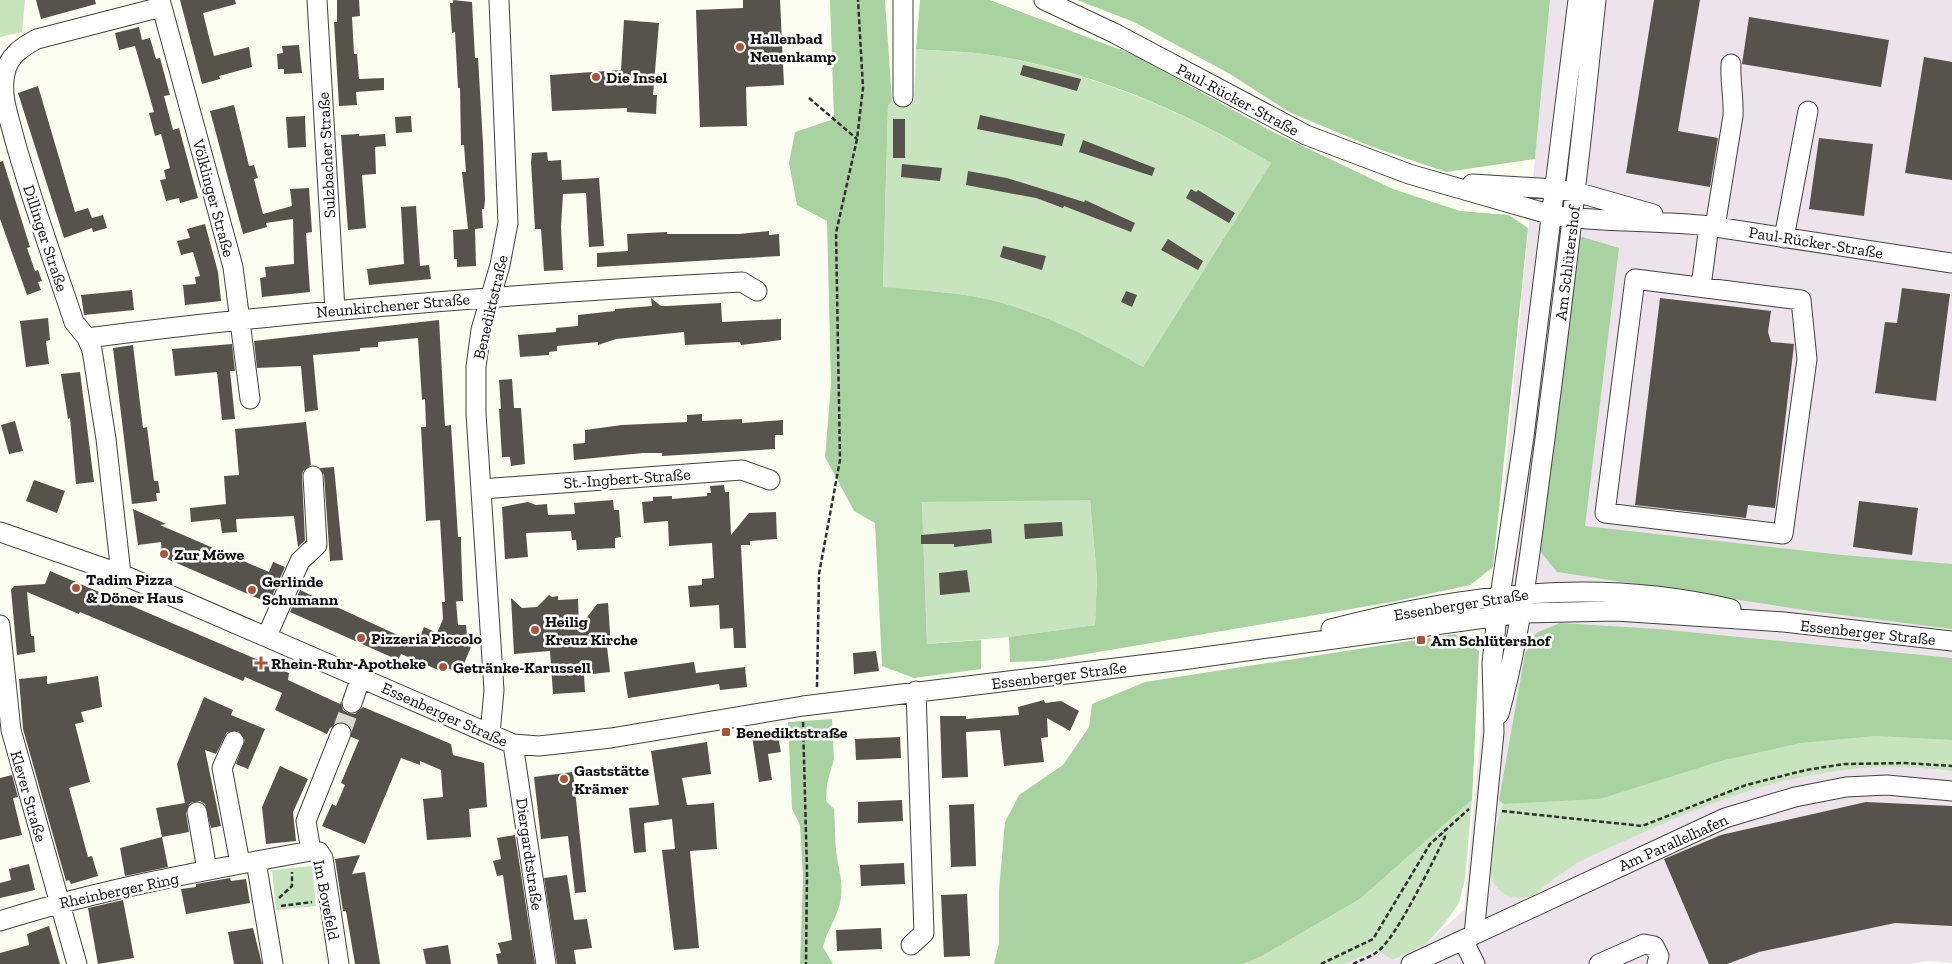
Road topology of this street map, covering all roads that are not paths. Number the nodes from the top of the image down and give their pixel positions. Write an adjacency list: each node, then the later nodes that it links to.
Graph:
1 (316, 0): 23 (street, Sulzbacher Straße)
2 (499, 0): 22 (street, Benediktstraße)
3 (903, 0): 9 (street)
4 (1044, 0): 11 (street, Paul-Rücker-Straße)
5 (1578, 0): 12 (street, Am Schlütershof)
6 (1596, 0): 13 (street, Am Schlütershof)
7 (160, 4): 24 (street, Völklinger Straße); 25 (street, Dillinger Straße)
8 (1731, 64): 17 (street)
9 (903, 97)
10 (1808, 110): 18 (street)
11 (1439, 182): 12 (street, Paul-Rücker-Straße); 14 (street, Paul-Rücker-Straße)
12 (1555, 189): 13 (street, Paul-Rücker-Straße); 14 (street, Am Schlütershof)
13 (1576, 192): 15 (street, Am Schlütershof); 16 (street, Paul-Rücker-Straße)
14 (1552, 215): 15 (street, Paul-Rücker-Straße); 33 (street, Am Schlütershof)
15 (1574, 218): 16 (street, Paul-Rücker-Straße); 32 (street, Am Schlütershof)
16 (1681, 222): 17 (street, Paul-Rücker-Straße)
17 (1712, 226): 18 (street, Paul-Rücker-Straße); 20 (street)
18 (1784, 238): 19 (street, Paul-Rücker-Straße)
19 (1952, 263)
20 (1701, 286): 20 (street)
21 (757, 291): 22 (street, Neunkirchener Straße)
22 (492, 297): 23 (street, Neunkirchener Straße); 29 (street, Benediktstraße)
23 (335, 310): 24 (street, Neunkirchener Straße)
24 (239, 318): 25 (street, Neunkirchener Straße); 26 (street, Völklinger Straße)
25 (87, 338): 31 (street, Dillinger Straße)
26 (250, 399)
27 (313, 476): 38 (street)
28 (770, 480): 29 (street, St.-Ingbert-Straße)
29 (481, 489): 47 (street, Benediktstraße)
30 (0, 532): 31 (street, Essenberger Straße)
31 (121, 574): 38 (street, Essenberger Straße)
32 (1524, 593): 33 (street, Essenberger Straße); 34 (street, Am Schlütershof); 36 (street, Essenberger Straße)
33 (1500, 595): 35 (street, Am Schlütershof); 40 (street, Essenberger Straße)
34 (1521, 612): 35 (street, Essenberger Straße); 36 (street, Essenberger Straße); 45 (street, Am Schlütershof)
35 (1497, 616): 40 (street, Essenberger Straße); 45 (street, Am Schlütershof)
36 (1784, 622): 39 (street, Essenberger Straße)
37 (0, 625): 41 (street, Klever Straße)
38 (267, 636): 42 (street, Essenberger Straße)
39 (1952, 641)
40 (1260, 649): 43 (street, Essenberger Straße)
41 (1, 656): 55 (street, Klever Straße)
42 (362, 677): 44 (street); 47 (street, Essenberger Straße)
43 (916, 691): 49 (street, Essenberger Straße); 58 (street)
44 (352, 703)
45 (1494, 732): 57 (street, Am Schlütershof)
46 (341, 733): 52 (street)
47 (490, 734): 49 (street, Essenberger Straße)
48 (234, 741): 53 (street)
49 (513, 744): 62 (street, Diergardtstraße)
50 (1952, 791): 57 (street, Am Parallelhafen)
51 (197, 812): 54 (street)
52 (311, 851): 53 (street, Im Bovefeld); 61 (street, Im Bovefeld)
53 (248, 862): 54 (street, Rheinberger Ring); 60 (street)
54 (207, 870): 55 (street, Rheinberger Ring)
55 (60, 902): 56 (street, Rheinberger Ring); 59 (street, Klever Straße)
56 (0, 921)
57 (1469, 937): 63 (street, Am Parallelhafen); 64 (street)
58 (911, 945)
59 (77, 964)
60 (273, 964)
61 (339, 964)
62 (546, 964)
63 (1411, 964)
64 (1475, 964)
65 (1599, 964): 66 (street)
66 (1657, 964)

